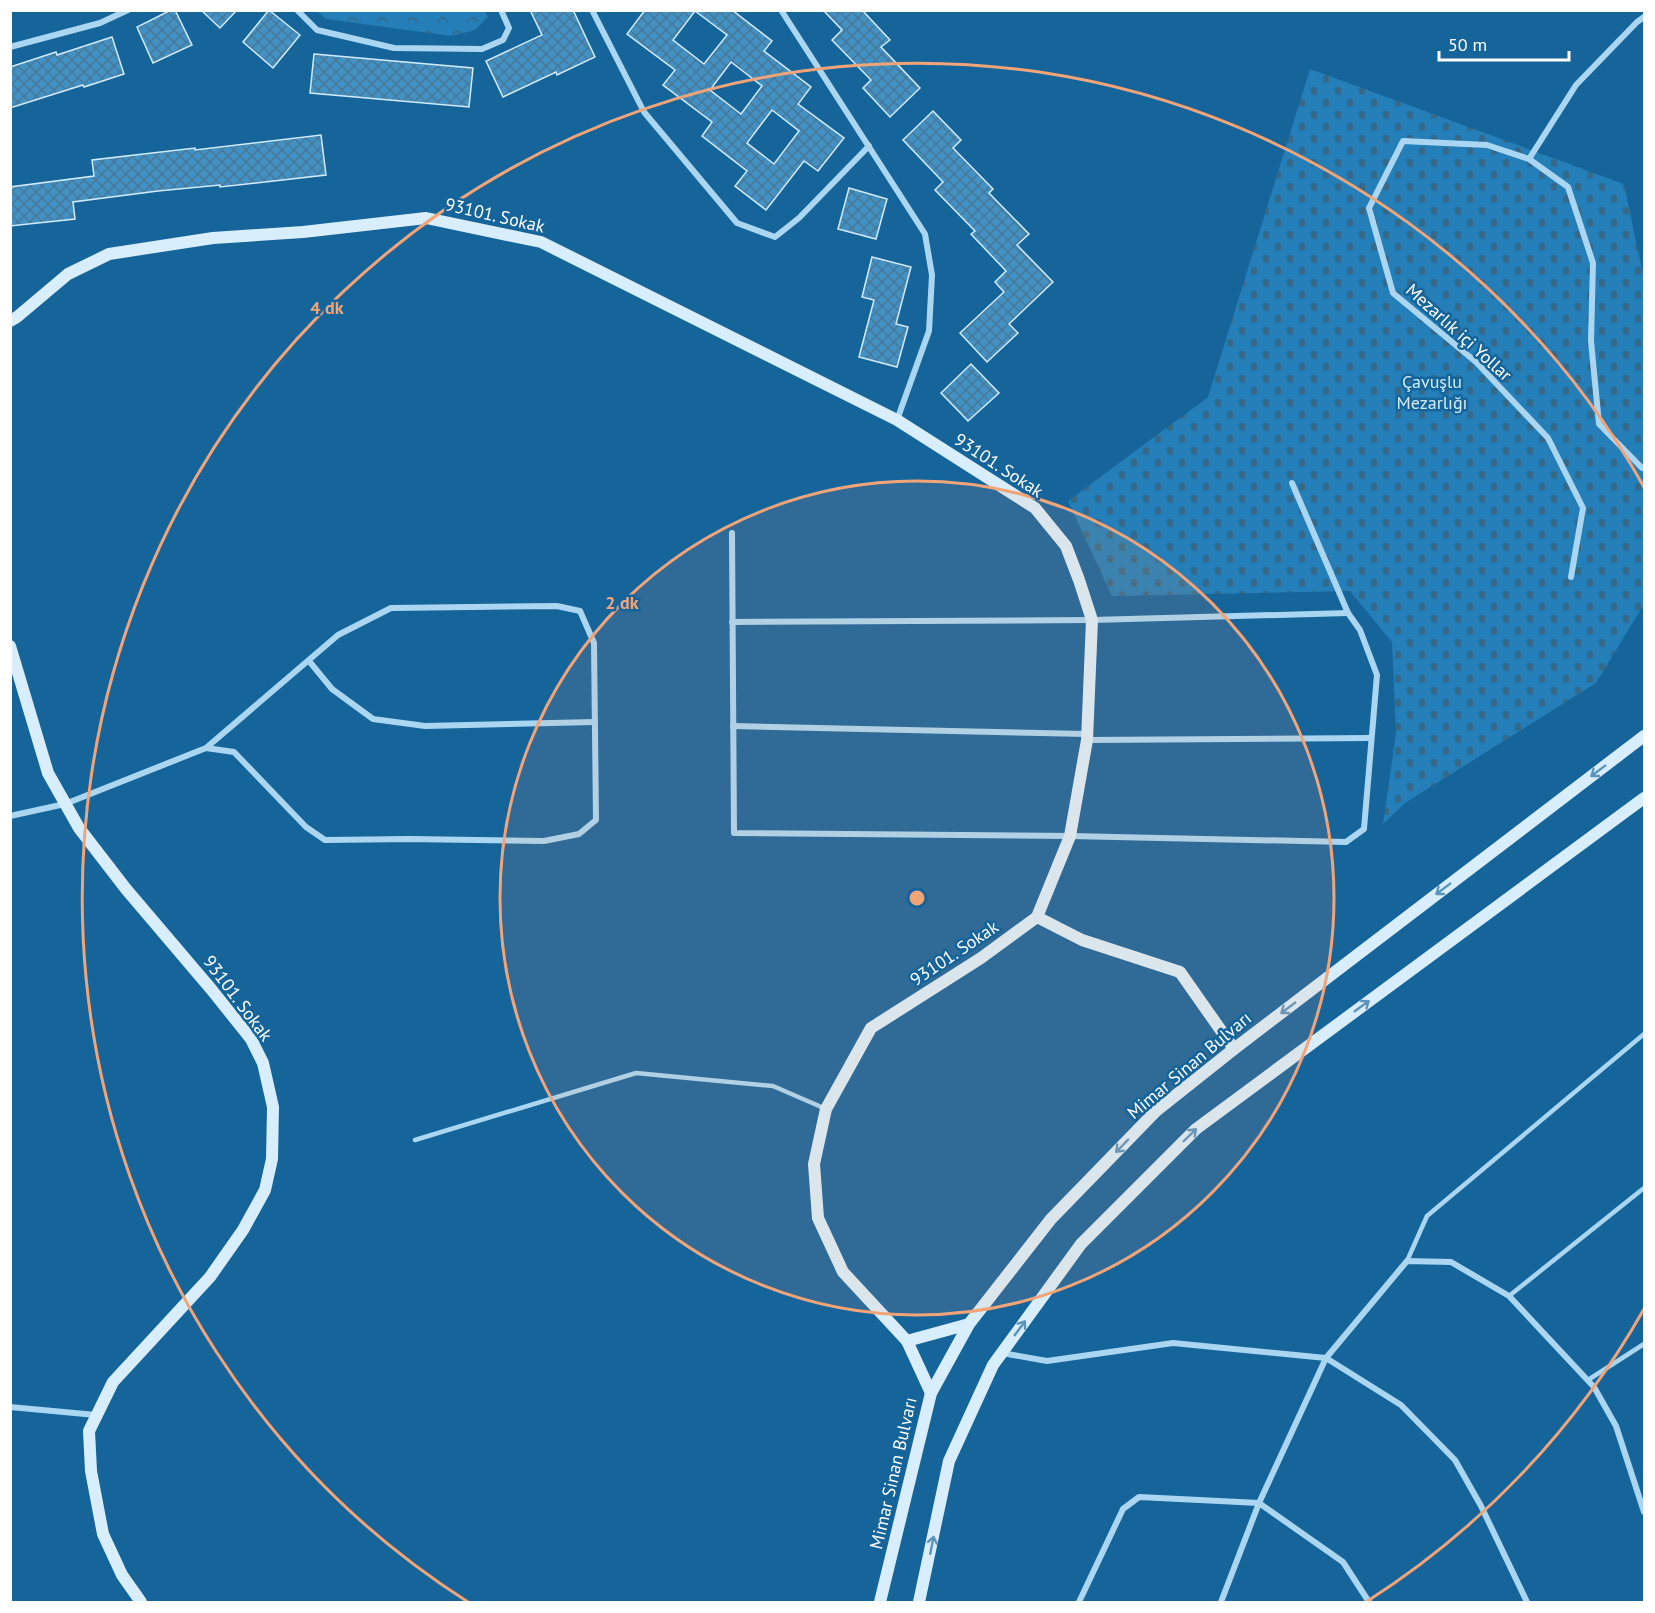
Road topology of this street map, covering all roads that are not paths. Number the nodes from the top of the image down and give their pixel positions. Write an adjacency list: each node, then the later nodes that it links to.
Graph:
1 (128, 10): 7 (street)
2 (297, 10): 3 (street)
3 (501, 10)
4 (781, 10): 8 (street)
5 (595, 11): 8 (street)
6 (1644, 17): 9 (street)
7 (10, 47)
8 (869, 146): 12 (street)
9 (1529, 159): 13 (street, Mezarlık içi Yollar); 16 (street, Mezarlık içi Yollar)
10 (14, 319): 11 (street); 12 (street, 93101. Sokak)
11 (10, 331)
12 (897, 420): 18 (street, 93101. Sokak)
13 (1642, 468)
14 (1292, 483): 17 (street)
15 (732, 533): 19 (street)
16 (1571, 578)
17 (1348, 614): 18 (street); 26 (street)
18 (1092, 620): 19 (street); 25 (street, 93101. Sokak)
19 (732, 622): 23 (street)
20 (10, 645): 29 (street, 93101. Sokak)
21 (309, 662): 22 (street); 22 (street); 27 (street)
22 (595, 722): 27 (street)
23 (733, 726): 25 (street); 31 (street)
24 (1644, 736): 34 (street, Mimar Sinan Bulvarı, one-way to 34)
25 (1087, 737): 26 (street); 31 (street, 93101. Sokak)
26 (1371, 738): 31 (street)
27 (206, 748): 29 (street)
28 (1644, 798): 43 (street, one-way to 28)
29 (65, 804): 30 (street); 48 (street, 93101. Sokak)
30 (10, 816)
31 (1070, 836): 32 (street, 93101. Sokak)
32 (1038, 917): 34 (street); 35 (street, 93101. Sokak)
33 (1644, 1034): 38 (lane)
34 (1234, 1049): 40 (street, Mimar Sinan Bulvarı, one-way to 40)
35 (826, 1109): 36 (lane); 41 (street, 93101. Sokak)
36 (415, 1140)
37 (1644, 1188): 39 (lane)
38 (1407, 1261): 39 (street); 44 (street)
39 (1509, 1296): 45 (street)
40 (969, 1324): 41 (street); 46 (street, Mimar Sinan Bulvarı)
41 (907, 1341): 46 (street, 93101. Sokak)
42 (1644, 1344): 45 (lane)
43 (1002, 1353): 44 (street); 53 (street, one-way to 43)
44 (1326, 1358): 49 (street); 57 (street)
45 (1588, 1380): 50 (street)
46 (931, 1393): 52 (street, Mimar Sinan Bulvarı)
47 (10, 1407): 48 (street)
48 (96, 1415): 51 (street, 93101. Sokak)
49 (1259, 1503): 54 (street); 55 (street); 56 (street)
50 (1644, 1512)
51 (141, 1602)
52 (880, 1602)
53 (919, 1602)
54 (1079, 1602)
55 (1221, 1602)
56 (1369, 1602)
57 (1527, 1602)

